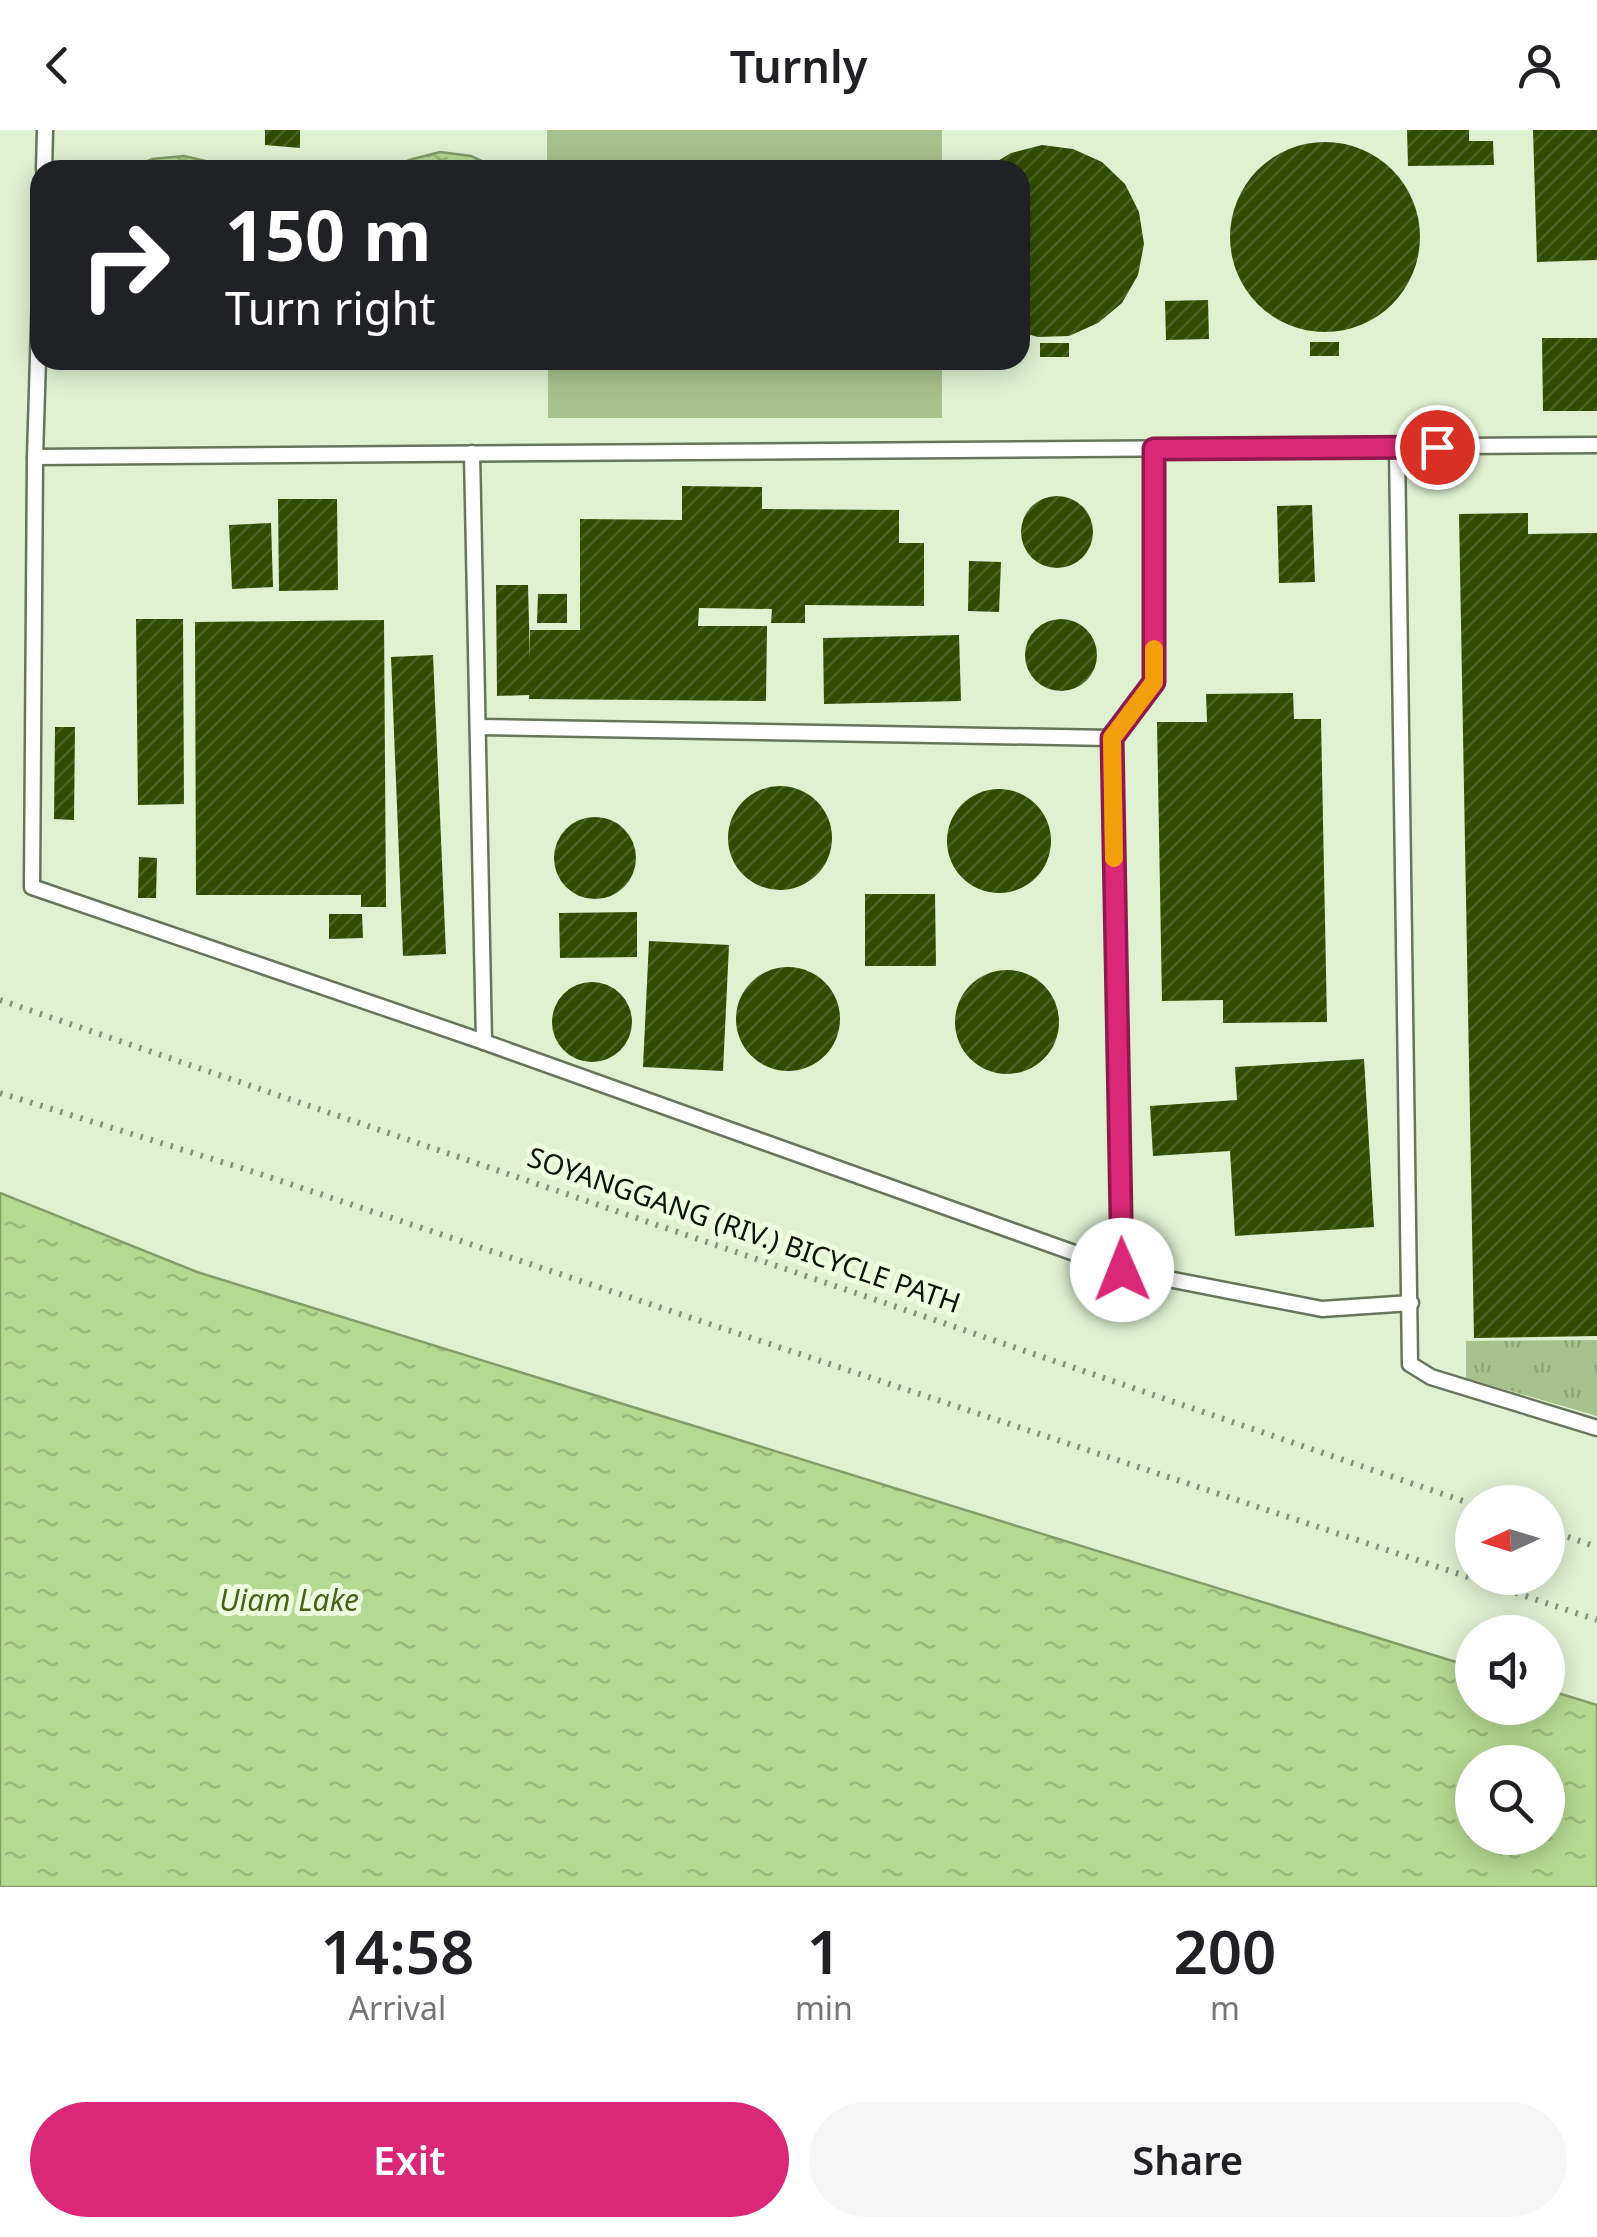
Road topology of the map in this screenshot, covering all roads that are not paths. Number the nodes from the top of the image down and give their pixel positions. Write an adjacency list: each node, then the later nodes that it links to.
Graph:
1 (45, 130): 2 (lane)
2 (44, 160)
3 (38, 370): 8 (lane)
4 (1597, 446): 5 (lane)
5 (1397, 447): 6 (lane); 13 (lane)
6 (1154, 449): 7 (lane); 10 (lane)
7 (472, 453): 8 (lane); 9 (lane)
8 (35, 457): 11 (lane)
9 (478, 726): 10 (lane); 11 (lane)
10 (1112, 738): 12 (lane)
11 (484, 1042): 12 (lane)
12 (1122, 1270): 13 (lane)
13 (1411, 1303): 14 (lane)
14 (1597, 1428)

